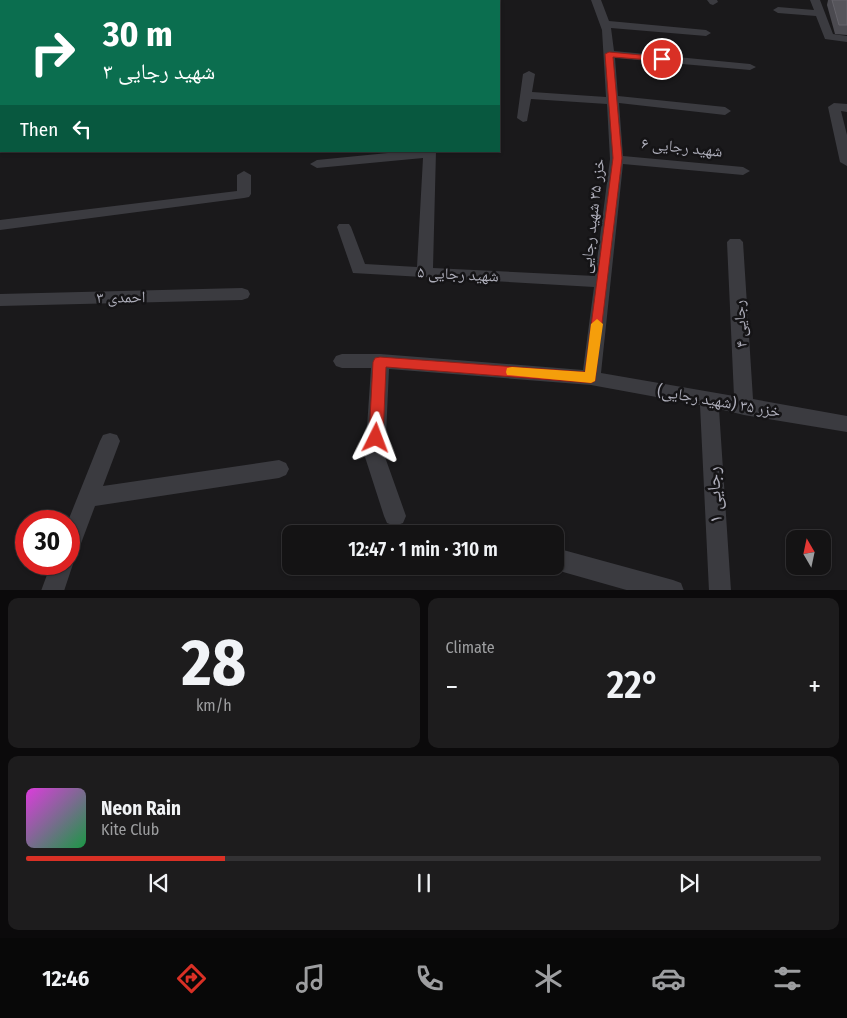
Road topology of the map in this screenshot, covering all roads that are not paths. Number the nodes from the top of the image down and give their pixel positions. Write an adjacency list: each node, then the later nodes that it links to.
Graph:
1 (596, 0): 5 (street, خزر ۳۵ شهید رجایی)
2 (815, 0): 4 (street)
3 (778, 10): 4 (street)
4 (820, 13): 7 (street)
5 (605, 24): 6 (street); 8 (street, خزر ۳۵ شهید رجایی)
6 (706, 33)
7 (847, 38)
8 (609, 54): 9 (street); 12 (street, خزر ۳۵ شهید رجایی)
9 (750, 67)
10 (528, 74): 11 (street)
11 (526, 95): 12 (street); 15 (street)
12 (613, 100): 14 (street); 17 (street, خزر ۳۵ شهید رجایی)
13 (847, 108): 18 (street)
14 (725, 111)
15 (523, 118)
16 (430, 152): 19 (street); 25 (street)
17 (618, 158): 20 (street, شهید رجایی ۶); 26 (street, خزر ۳۵ شهید رجایی)
18 (847, 162)
19 (317, 164)
20 (743, 171)
21 (244, 175): 22 (street)
22 (0, 225)
23 (344, 227): 25 (street, شهید رجایی ۵)
24 (735, 242): 33 (street, رجایی ۴)
25 (425, 273): 26 (street, شهید رجایی ۵)
26 (601, 282): 31 (street, خزر ۳۵ شهید رجایی)
27 (242, 294): 28 (street, احمدی ۳)
28 (0, 300)
29 (342, 361): 30 (street, خزر ۳۵ (شهید رجایی))
30 (380, 362): 31 (street, خزر ۳۵ (شهید رجایی)); 38 (street)
31 (591, 378): 32 (street, خزر ۳۵ (شهید رجایی))
32 (709, 400): 33 (street, خزر ۳۵ (شهید رجایی)); 44 (street, رجایی ۱)
33 (744, 407): 34 (street, خزر ۳۵ (شهید رجایی))
34 (847, 424)
35 (110, 440): 37 (street)
36 (279, 469): 37 (street)
37 (88, 498): 39 (street)
38 (395, 516)
39 (80, 519)
40 (564, 560): 43 (street)
41 (58, 575): 42 (street)
42 (52, 590)
43 (673, 590)
44 (720, 590)

